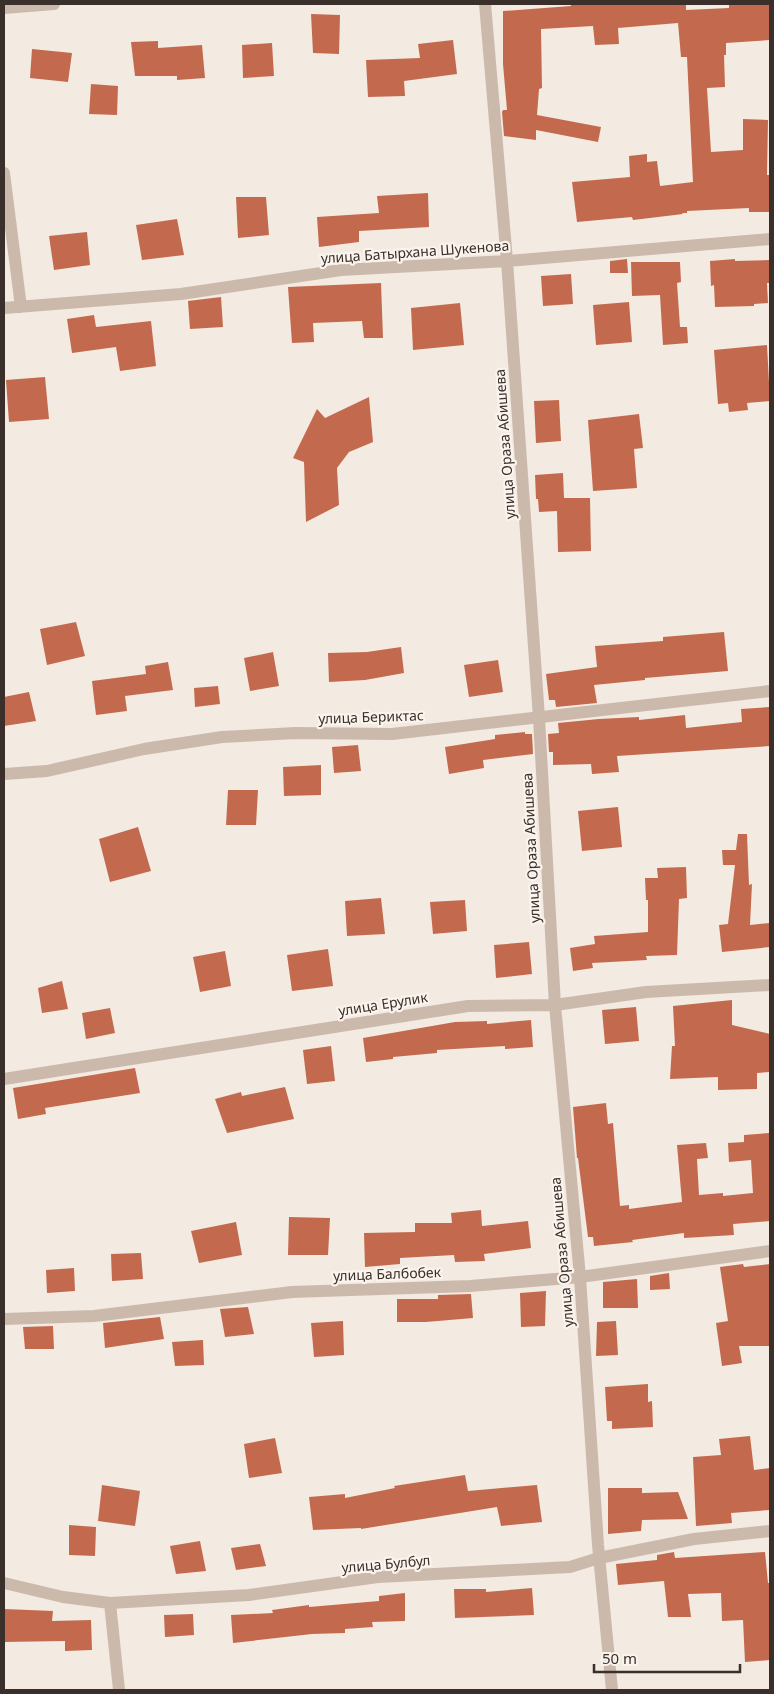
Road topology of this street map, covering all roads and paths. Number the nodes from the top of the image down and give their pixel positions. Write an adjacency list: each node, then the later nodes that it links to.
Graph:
1 (54, 4): 3 (street)
2 (485, 4): 6 (street, улица Ораза Абишева)
3 (4, 8)
4 (4, 173): 7 (street)
5 (770, 239): 6 (street, улица Батырхана Шукенова)
6 (507, 261): 7 (street, улица Батырхана Шукенова); 10 (street, улица Ораза Абишева)
7 (21, 307): 8 (street, улица Батырхана Шукенова)
8 (4, 308)
9 (770, 691): 10 (street, улица Бериктас)
10 (539, 718): 11 (street, улица Бериктас); 13 (street, улица Ораза Абишева)
11 (4, 774)
12 (770, 985): 13 (street, улица Ерулик)
13 (555, 1005): 14 (street, улица Ерулик); 16 (street, улица Ораза Абишева)
14 (4, 1079)
15 (770, 1251): 16 (street, улица Балбобек)
16 (580, 1278): 17 (street, улица Балбобек); 19 (street, улица Ораза Абишева)
17 (4, 1319)
18 (770, 1531): 19 (street, улица Булбул)
19 (599, 1558): 21 (street, улица Булбул); 23 (street, улица Ораза Абишева)
20 (4, 1583): 21 (street, улица Булбул)
21 (110, 1603): 22 (street)
22 (119, 1690)
23 (612, 1690)

